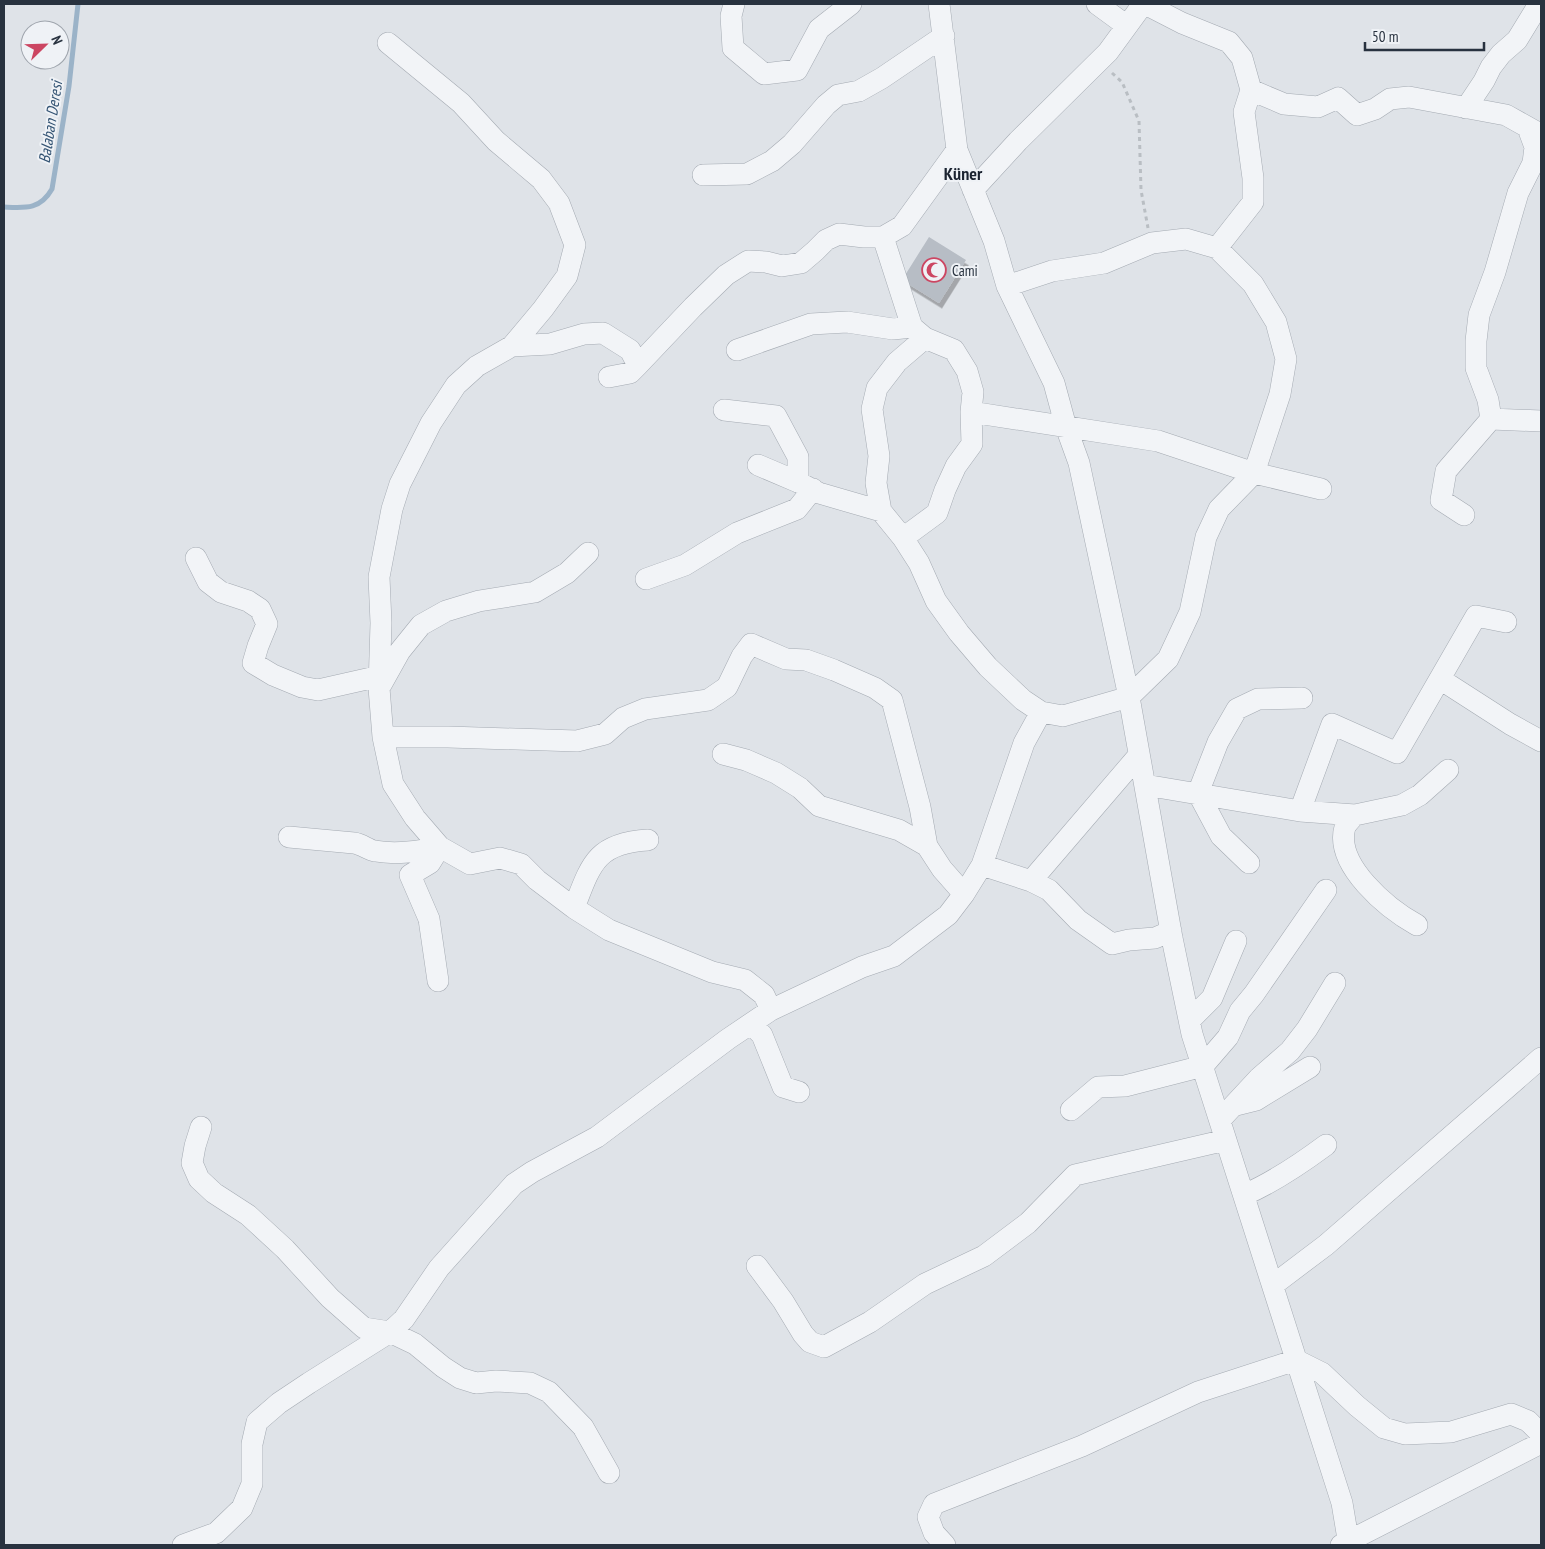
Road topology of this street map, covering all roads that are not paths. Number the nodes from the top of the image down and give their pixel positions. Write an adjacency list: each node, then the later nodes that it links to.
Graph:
1 (734, 4): 2 (street)
2 (851, 4)
3 (939, 4): 8 (street)
4 (1097, 4): 7 (street)
5 (1144, 4): 7 (street); 10 (street)
6 (1539, 4): 11 (street)
7 (1127, 26): 15 (street)
8 (944, 36): 13 (street); 14 (street)
9 (388, 43): 20 (street)
10 (1251, 90): 11 (street); 17 (street)
11 (1466, 108): 12 (street)
12 (1535, 132): 26 (street)
13 (956, 150): 15 (street); 16 (street)
14 (703, 175)
15 (973, 190): 18 (street)
16 (883, 237): 19 (street); 22 (street)
17 (1217, 248): 18 (street); 30 (street)
18 (1007, 286): 28 (street)
19 (919, 333): 21 (street); 25 (street); 33 (street)
20 (512, 346): 22 (street); 41 (street)
21 (736, 350)
22 (638, 365): 23 (street)
23 (609, 377)
24 (724, 410): 31 (street)
25 (971, 412): 28 (street); 35 (street)
26 (1491, 419): 27 (street); 34 (street)
27 (1541, 421)
28 (1066, 427): 30 (street); 42 (street)
29 (758, 465): 31 (street)
30 (1254, 473): 32 (street); 42 (street)
31 (805, 485): 33 (street); 38 (street)
32 (1321, 489)
33 (881, 511): 35 (street)
34 (1464, 515)
35 (904, 538): 44 (street)
36 (588, 553): 41 (street)
37 (196, 558): 41 (street)
38 (646, 579)
39 (1506, 622): 40 (street)
40 (1440, 679): 46 (street); 52 (street)
41 (380, 682): 45 (street)
42 (1129, 697): 44 (street); 48 (street)
43 (1302, 698): 51 (street)
44 (1041, 712): 59 (street)
45 (383, 737): 56 (street); 57 (street)
46 (1541, 741)
47 (723, 754): 56 (street)
48 (1140, 756): 50 (street); 60 (street)
49 (1448, 770): 53 (street)
50 (1145, 785): 51 (street); 65 (street)
51 (1198, 794): 52 (street); 58 (street)
52 (1300, 810): 53 (street)
53 (1355, 815): 64 (street)
54 (289, 837): 57 (street)
55 (648, 840): 63 (street)
56 (927, 846): 62 (street)
57 (440, 847): 63 (street); 67 (street)
58 (1249, 863)
59 (982, 865): 60 (street); 62 (street)
60 (1031, 881): 65 (street)
61 (1326, 890): 73 (street)
62 (964, 894): 69 (street)
63 (574, 908): 69 (street)
64 (1417, 925)
65 (1171, 931): 70 (street)
66 (1236, 941): 70 (street)
67 (438, 981)
68 (1335, 984): 77 (street)
69 (771, 1010): 71 (street)
70 (1190, 1020): 73 (street)
71 (751, 1024): 75 (street); 84 (street)
72 (1541, 1058): 83 (street)
73 (1203, 1066): 76 (street); 77 (street)
74 (1310, 1067): 77 (street)
75 (799, 1092)
76 (1071, 1110)
77 (1227, 1113): 79 (street)
78 (201, 1127): 84 (street)
79 (1226, 1140): 81 (street); 82 (street)
80 (1326, 1145): 81 (street)
81 (1244, 1195): 83 (street)
82 (757, 1266)
83 (1273, 1286): 85 (street)
84 (390, 1332): 88 (street); 90 (street)
85 (1296, 1360): 86 (street); 89 (street); 91 (street)
86 (1541, 1434)
87 (1541, 1444): 89 (street)
88 (609, 1473)
89 (1347, 1544)
90 (182, 1545)
91 (945, 1545)

